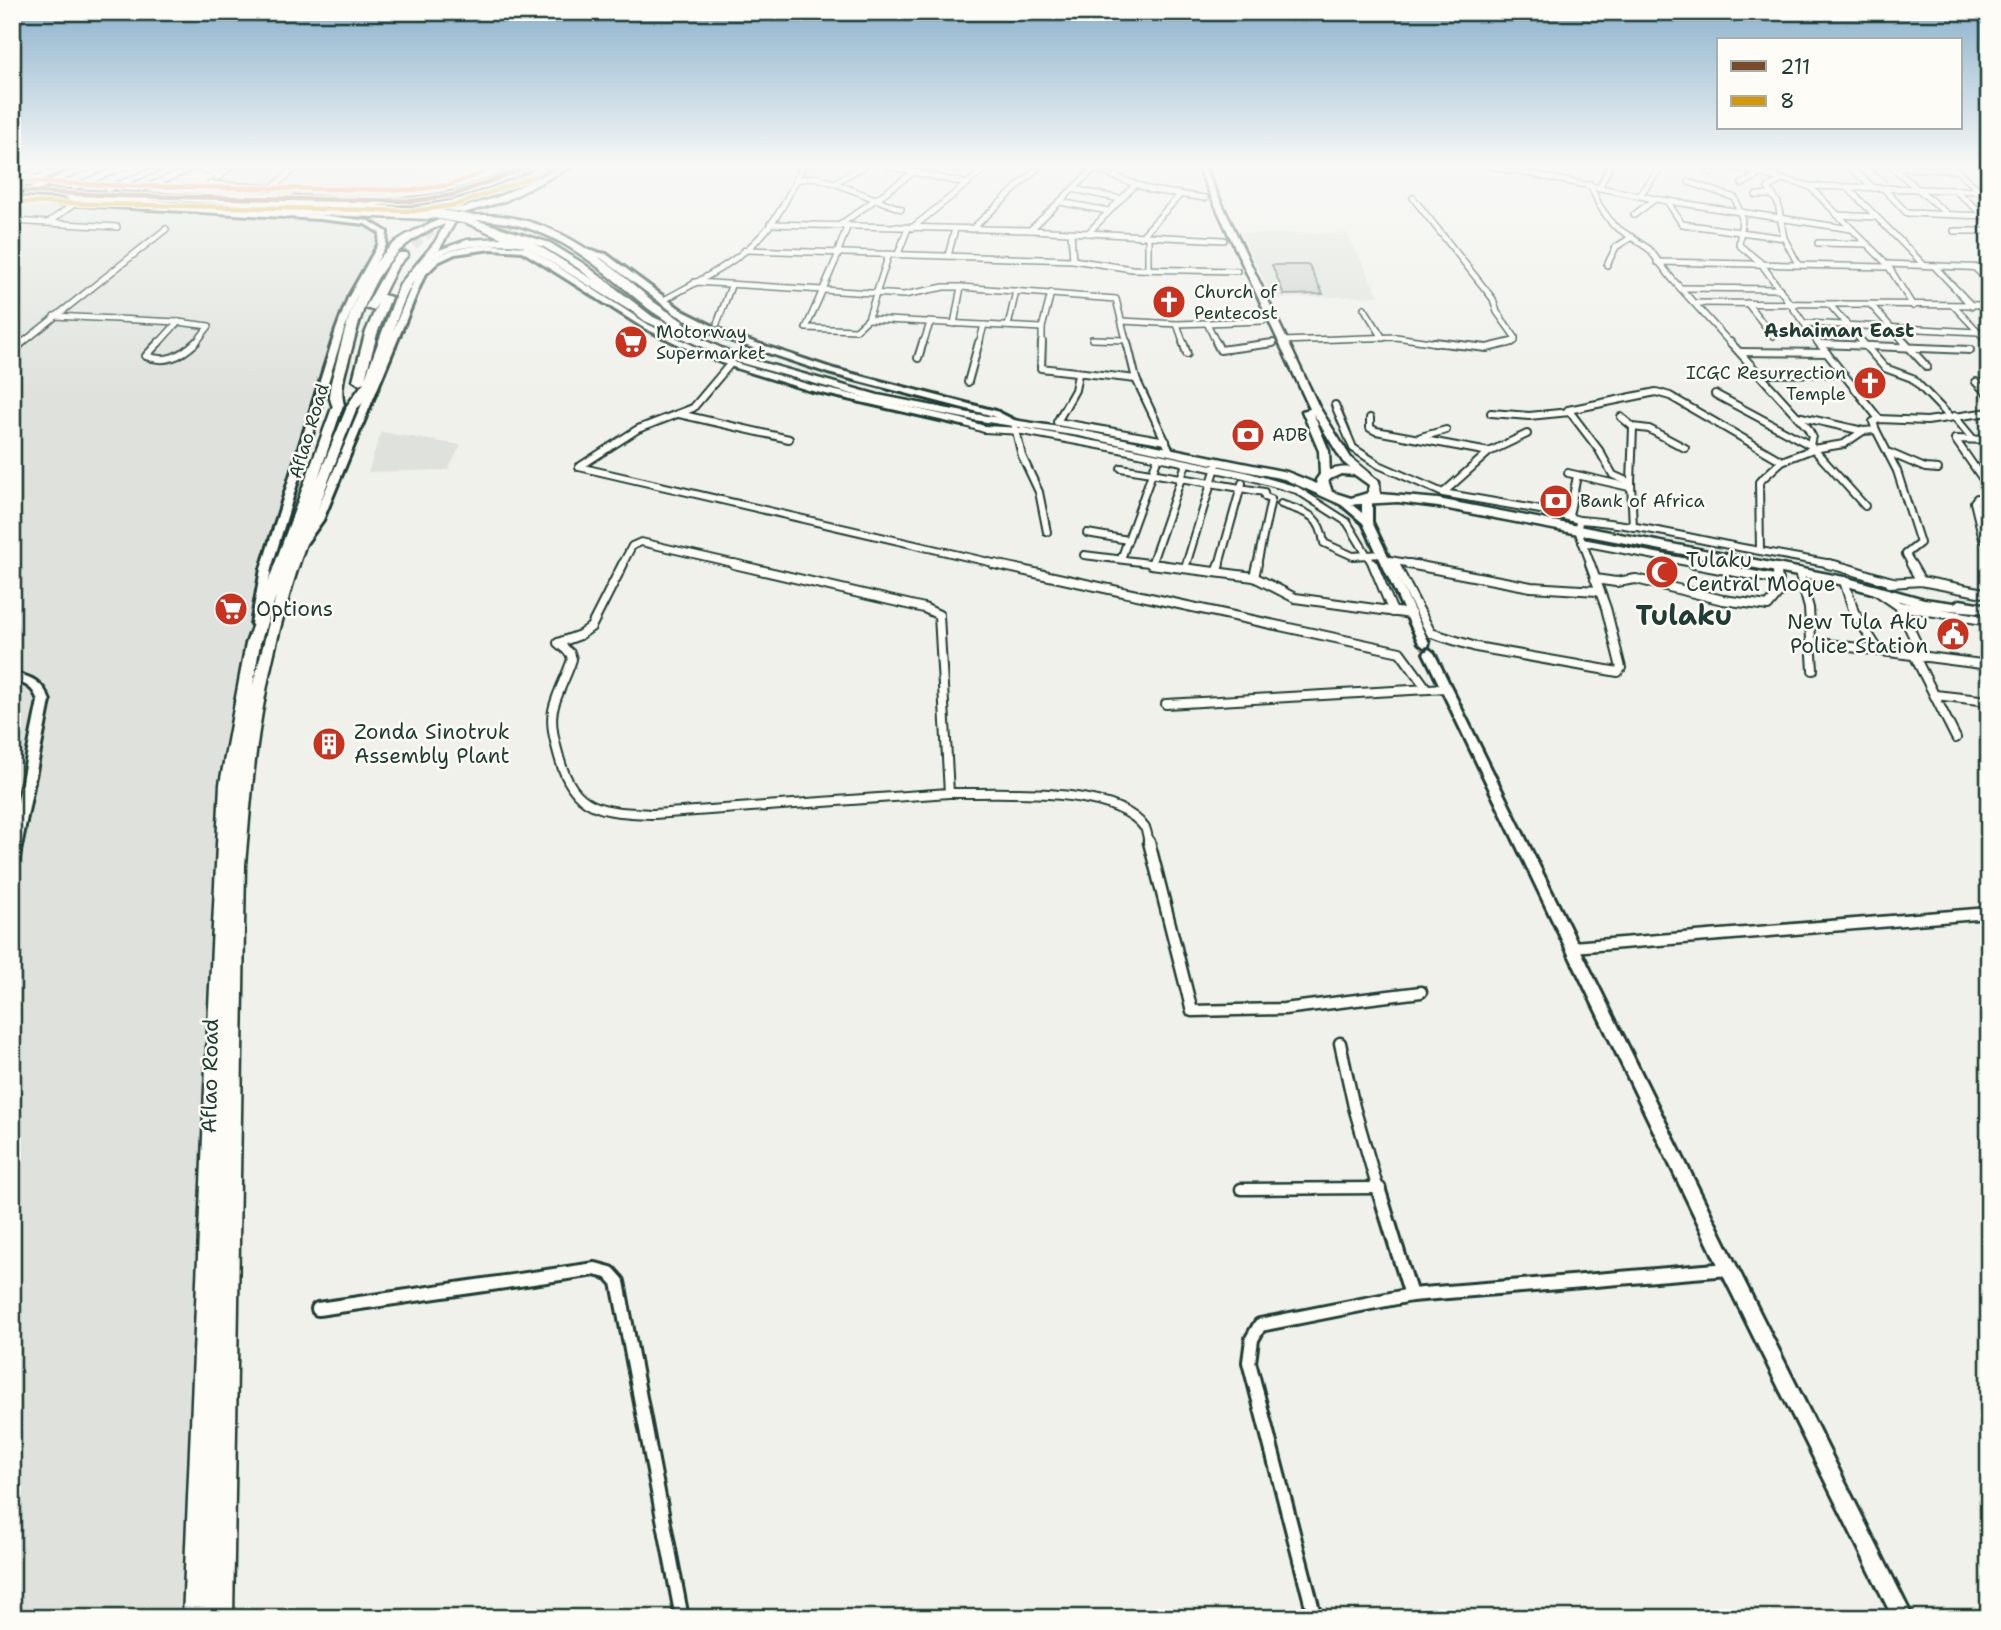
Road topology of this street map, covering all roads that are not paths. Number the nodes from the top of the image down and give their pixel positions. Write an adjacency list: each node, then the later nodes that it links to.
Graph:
1 (149, 242): 71 (street)
2 (383, 242): 204 (street, Aflao Road)
3 (395, 242): 31 (highway)
4 (402, 242): 31 (highway)
5 (439, 242): 43 (highway)
6 (481, 242): 43 (highway)
7 (503, 242): 27 (highway)
8 (521, 242): 27 (highway)
9 (546, 242): 51 (highway, bridge)
10 (566, 242): 29 (highway)
11 (752, 242): 28 (street)
12 (842, 242): 30 (street)
13 (904, 242): 33 (street)
14 (952, 242): 34 (street)
15 (1072, 242): 35 (street)
16 (1145, 242): 44 (street)
17 (1215, 242): 24 (street)
18 (1448, 242): 90 (street)
19 (1624, 242): 39 (street)
20 (1639, 242): 36 (street)
21 (1739, 242): 37 (street)
22 (1787, 242): 38 (street)
23 (1901, 242): 41 (street)
24 (1228, 243): 47 (main road); 93 (main road)
25 (1818, 243): 26 (street)
26 (1867, 244): 40 (street)
27 (531, 246): 69 (highway)
28 (745, 250): 30 (street); 48 (street)
29 (586, 252): 59 (street); 87 (highway)
30 (838, 253): 32 (street); 55 (street)
31 (389, 254): 114 (highway)
32 (889, 254): 33 (street); 58 (street)
33 (898, 254): 34 (street)
34 (948, 256): 35 (street)
35 (1073, 260): 44 (street)
36 (1657, 262): 37 (street); 53 (street)
37 (1760, 262): 38 (street); 54 (street)
38 (1798, 264): 40 (street)
39 (1607, 265)
40 (1887, 265): 41 (street); 66 (street)
41 (1924, 265): 42 (street)
42 (1934, 266): 45 (street); 68 (street)
43 (417, 267): 116 (highway)
44 (1148, 268): 47 (street)
45 (1975, 268): 46 (street); 49 (street)
46 (1989, 268)
47 (1237, 271): 74 (main road)
48 (695, 282): 50 (street); 59 (street)
49 (1989, 282)
50 (731, 286): 55 (street); 79 (street)
51 (613, 287): 69 (highway); 87 (highway)
52 (961, 287): 56 (street); 58 (street); 80 (street)
53 (1680, 288): 54 (street); 60 (street)
54 (1780, 289): 62 (street)
55 (823, 290): 58 (street); 72 (street)
56 (1016, 291): 57 (street); 84 (street)
57 (1051, 293): 73 (street); 86 (street)
58 (876, 294): 72 (street)
59 (662, 301): 128 (street)
60 (1695, 303): 61 (street); 100 (street)
61 (1747, 303): 62 (street); 89 (street)
62 (1791, 304): 63 (street); 78 (street)
63 (1830, 305): 64 (street); 83 (street)
64 (1871, 305): 66 (street); 85 (street)
65 (1989, 305): 68 (street)
66 (1913, 306): 67 (street)
67 (1954, 306): 68 (street); 88 (street)
68 (1972, 306)
69 (633, 308): 125 (highway)
70 (1364, 308): 90 (street)
71 (54, 316): 75 (street); 99 (street)
72 (868, 319): 76 (street)
73 (1122, 321): 81 (street); 92 (street)
74 (1263, 321): 77 (street); 93 (main road)
75 (178, 322): 75 (street)
76 (930, 323): 80 (street); 103 (street)
77 (1207, 323): 81 (street); 93 (street)
78 (1805, 323): 83 (street); 95 (street)
79 (718, 324)
80 (954, 324): 82 (street)
81 (1177, 324): 102 (street)
82 (984, 325): 84 (street); 110 (street)
83 (1847, 325): 85 (street); 96 (street)
84 (1008, 326): 86 (street)
85 (1892, 326): 88 (street); 97 (street)
86 (1042, 328): 107 (street)
87 (686, 330): 125 (highway)
88 (1978, 332): 94 (street)
89 (1773, 336)
90 (1383, 338): 93 (street)
91 (1092, 339): 92 (street)
92 (1126, 340): 109 (street)
93 (1277, 342): 138 (main road); 155 (main road)
94 (1989, 343)
95 (1821, 344): 96 (street); 101 (street)
96 (1866, 345): 97 (street); 122 (street)
97 (1910, 348): 98 (street); 105 (street)
98 (1970, 350)
99 (12, 351)
100 (1740, 352): 101 (street); 108 (street)
101 (1827, 353): 106 (street)
102 (1187, 354)
103 (918, 358)
104 (730, 363): 120 (street); 127 (street); 179 (street, Aflao Road)
105 (1927, 367)
106 (1840, 373): 108 (street); 126 (street)
107 (1078, 374): 109 (street); 140 (street)
108 (1761, 374): 121 (street)
109 (1136, 379): 140 (street)
110 (968, 382)
111 (1976, 382): 113 (street)
112 (1715, 394): 141 (street)
113 (1989, 395)
114 (338, 405): 116 (highway, Aflao Road); 204 (highway, Aflao Road)
115 (1335, 405): 139 (street)
116 (352, 407): 179 (highway, Aflao Road)
117 (1568, 410): 119 (street); 146 (street); 160 (street)
118 (1989, 412): 122 (street)
119 (1491, 413)
120 (679, 414): 135 (street); 211 (street)
121 (1794, 416): 132 (street); 141 (street)
122 (1952, 416): 126 (street); 136 (street)
123 (1621, 417): 129 (street)
124 (1370, 418): 134 (street)
125 (995, 419): 128 (highway)
126 (1879, 419): 131 (street)
127 (962, 422): 128 (street)
128 (1015, 426): 140 (highway); 145 (street); 175 (street)
129 (1633, 428): 142 (street); 160 (street)
130 (1446, 430): 134 (street)
131 (1876, 430): 132 (street); 144 (street)
132 (1863, 431): 141 (street)
133 (1527, 435): 143 (street)
134 (1419, 437): 143 (street)
135 (789, 439)
136 (1973, 439): 137 (street); 162 (street)
137 (1989, 440)
138 (1335, 443): 139 (street); 158 (main road)
139 (1351, 445): 164 (street)
140 (1168, 446): 148 (highway)
141 (1811, 447): 146 (street); 170 (street)
142 (1685, 448)
143 (1489, 452): 164 (street)
144 (1890, 453): 150 (street); 193 (street)
145 (1158, 457): 147 (street); 151 (street)
146 (1782, 461): 180 (street)
147 (1186, 464): 148 (street); 157 (street)
148 (1217, 465): 153 (street); 154 (highway); 159 (street)
149 (1121, 468): 151 (street)
150 (1938, 469)
151 (1153, 472): 157 (street); 178 (street)
152 (1568, 473): 156 (street)
153 (1245, 475): 161 (street); 182 (street)
154 (1287, 476): 155 (highway); 163 (highway)
155 (1325, 476): 158 (highway); 163 (highway)
156 (1577, 476): 160 (street); 171 (street)
157 (1181, 477): 159 (street); 185 (street)
158 (1370, 478): 166 (highway); 167 (highway)
159 (1211, 482): 161 (street); 186 (street)
160 (1631, 485): 173 (street)
161 (1241, 487): 187 (street); 190 (street)
162 (1989, 488)
163 (1326, 493): 168 (highway)
164 (1443, 493): 171 (street)
165 (1989, 498): 177 (street)
166 (1369, 499): 167 (highway); 168 (highway); 172 (street)
167 (1414, 499): 174 (highway)
168 (1342, 501): 172 (street)
169 (1281, 504): 182 (street)
170 (1865, 506)
171 (1569, 516): 174 (street)
172 (1367, 522): 183 (street)
173 (1633, 527): 174 (street); 180 (street)
174 (1580, 531): 189 (highway); 191 (street)
175 (1047, 532)
176 (1087, 533): 178 (street)
177 (1983, 539)
178 (1128, 540): 184 (street)
179 (302, 543): 229 (highway, Aflao Road)
180 (1760, 551): 194 (street)
181 (1084, 555): 184 (street)
182 (1368, 555): 183 (street); 199 (street)
183 (1387, 558): 195 (street); 195 (street); 201 (street)
184 (1121, 559): 185 (street)
185 (1152, 562): 186 (street)
186 (1186, 566): 187 (street)
187 (1217, 571): 190 (street)
188 (1800, 572): 189 (highway); 192 (highway); 203 (street)
189 (1778, 574): 191 (street)
190 (1254, 577): 199 (street)
191 (1595, 579): 195 (street)
192 (1844, 581): 194 (highway); 205 (street)
193 (1921, 582): 194 (street); 196 (street)
194 (1883, 586): 197 (street); 200 (highway)
195 (1598, 591)
196 (1989, 594)
197 (1899, 606): 200 (street); 206 (street)
198 (1989, 609): 200 (highway)
199 (1393, 612): 201 (street)
200 (1973, 612): 202 (street)
201 (1410, 614): 210 (street)
202 (1989, 621)
203 (1812, 642): 205 (street); 208 (street)
204 (253, 643): 228 (highway, Aflao Road)
205 (1879, 651): 206 (street)
206 (1919, 656): 207 (street); 212 (street)
207 (1989, 665)
208 (1813, 670)
209 (12, 677): 218 (street)
210 (1446, 688): 211 (street); 220 (street)
211 (1427, 689): 214 (street)
212 (1935, 695): 213 (street); 216 (street)
213 (1985, 701): 215 (street)
214 (1166, 704)
215 (1989, 712)
216 (1956, 738)
217 (949, 793): 217 (street); 221 (street)
218 (12, 862)
219 (1989, 913): 220 (street)
220 (1573, 947): 225 (street)
221 (1421, 992)
222 (1340, 1043): 223 (street)
223 (1380, 1188): 224 (street); 226 (street)
224 (1241, 1189)
225 (1729, 1269): 226 (street); 232 (street)
226 (1411, 1295): 231 (street)
227 (318, 1309): 230 (street)
228 (196, 1618)
229 (220, 1618)
230 (682, 1618)
231 (1315, 1618)
232 (1903, 1618)

